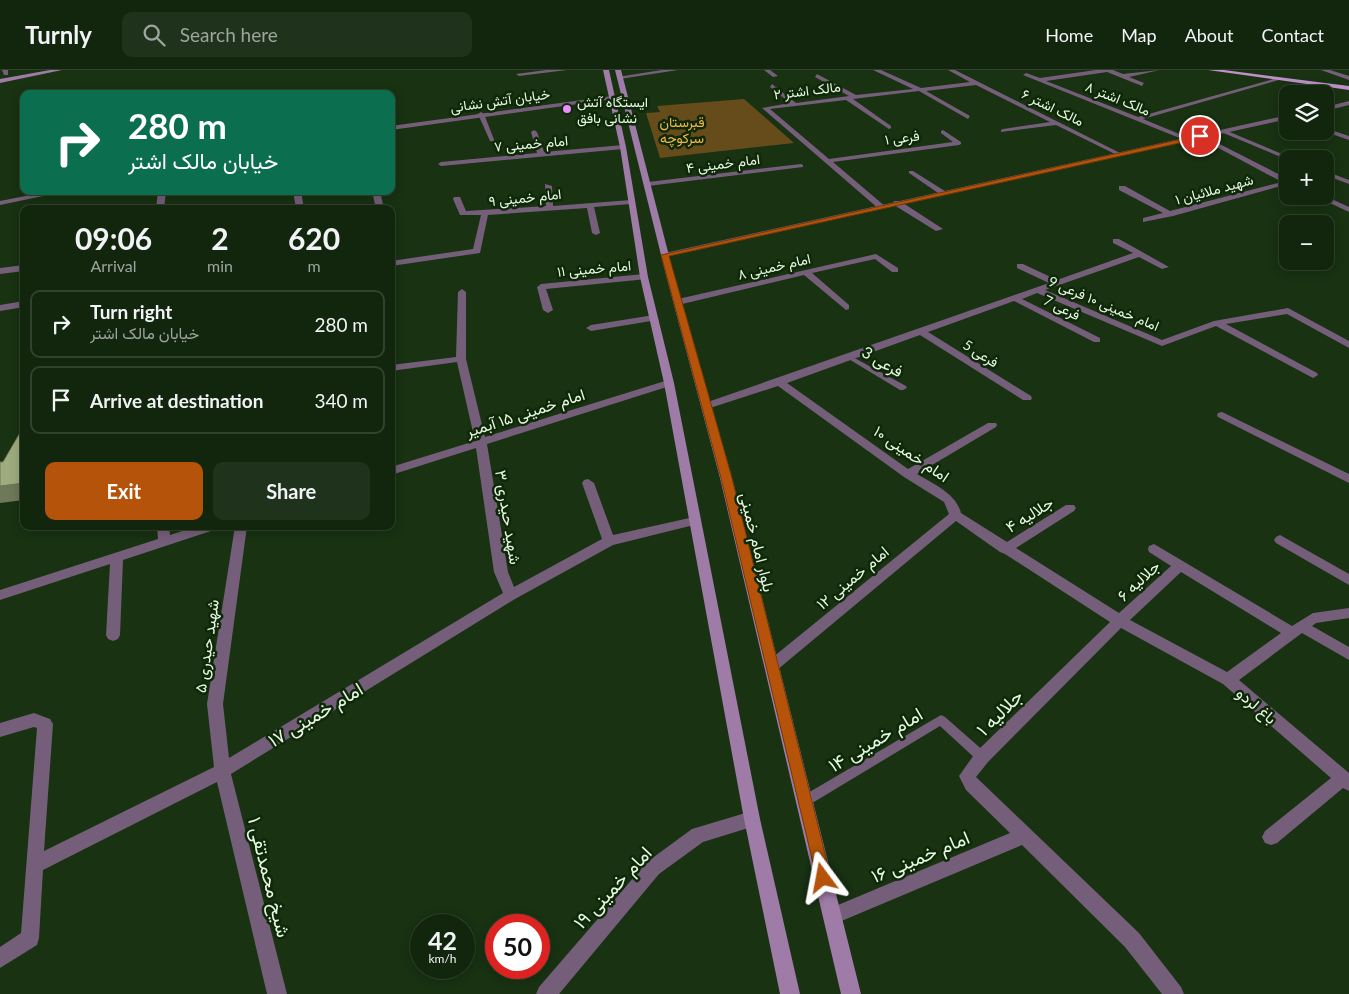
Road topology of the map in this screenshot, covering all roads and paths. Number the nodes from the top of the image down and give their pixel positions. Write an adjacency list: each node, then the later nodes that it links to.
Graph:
1 (30, 70): 14 (main road)
2 (59, 70): 24 (main road)
3 (564, 70): 15 (street)
4 (606, 70): 32 (main road)
5 (675, 70): 16 (street)
6 (767, 70): 18 (street)
7 (876, 70): 30 (street)
8 (951, 70): 25 (street, مالک اشتر ۶)
9 (1107, 70): 20 (street); 23 (street, مالک اشتر ۸)
10 (1157, 70): 20 (street)
11 (1211, 70): 22 (main road)
12 (1263, 70): 26 (main road)
13 (1324, 70): 21 (street)
14 (4, 73)
15 (519, 74)
16 (619, 74): 41 (main road, بلوار امام خمینی)
17 (1026, 75): 23 (street, مالک اشتر ۸)
18 (775, 76)
19 (817, 76): 31 (street)
20 (1121, 76): 27 (street)
21 (1349, 78)
22 (1279, 79): 29 (main road); 39 (street)
23 (1040, 80): 39 (street, مالک اشتر ۸)
24 (0, 81)
25 (975, 82): 30 (street, مالک اشتر ۲); 43 (street, مالک اشتر ۶)
26 (1349, 82)
27 (1142, 84)
28 (772, 86): 34 (street)
29 (1349, 88)
30 (919, 89): 31 (street, مالک اشتر ۲); 38 (street)
31 (855, 97): 33 (street, مالک اشتر ۲)
32 (612, 98): 37 (street, خیابان آتش نشانی); 42 (main road)
33 (847, 98): 34 (street, مالک اشتر ۲); 44 (street)
34 (794, 104): 60 (street, مالک اشتر ۲)
35 (1347, 105): 36 (street)
36 (1334, 107)
37 (482, 114): 45 (street, خیابان آتش نشانی); 55 (street)
38 (968, 117)
39 (1138, 119): 54 (street, مالک اشتر ۸)
40 (1279, 119): 47 (street)
41 (632, 120): 42 (main road); 51 (main road, بلوار امام خمینی)
42 (618, 122): 56 (main road)
43 (1057, 123): 46 (street); 58 (street, مالک اشتر ۶)
44 (888, 126)
45 (395, 127)
46 (1003, 131)
47 (1223, 131): 52 (street); 59 (street)
48 (534, 132): 57 (street)
49 (944, 132): 60 (street, فرعی ۱)
50 (1334, 133): 53 (street)
51 (636, 136): 56 (main road); 67 (main road, بلوار امام خمینی)
52 (1200, 136): 54 (street); 65 (street)
53 (1349, 138)
54 (1187, 139): 58 (street)
55 (493, 140)
56 (622, 141): 57 (street, امام خمینی ۷); 74 (main road)
57 (541, 154): 61 (street, امام خمینی ۷)
58 (1119, 154): 71 (street)
59 (1279, 154)
60 (828, 161): 79 (street, مالک اشتر ۲)
61 (441, 164)
62 (800, 166): 67 (street, امام خمینی ۴)
63 (911, 172): 71 (street)
64 (1334, 176): 66 (street)
65 (1279, 177)
66 (1349, 182)
67 (648, 184): 89 (main road, بلوار امام خمینی)
68 (1279, 184): 83 (street, شهید ملائیان ۱)
69 (548, 186): 80 (street)
70 (1122, 188): 83 (street)
71 (944, 193): 76 (street)
72 (43, 195): 75 (street)
73 (457, 198): 82 (street)
74 (631, 202): 78 (street, امام خمینی ۹); 97 (main road)
75 (0, 203)
76 (898, 203): 79 (street); 85 (street)
77 (1334, 203): 81 (street)
78 (590, 206): 80 (street, امام خمینی ۹); 86 (street)
79 (882, 207): 89 (street)
80 (550, 209): 82 (street, امام خمینی ۹)
81 (1349, 210)
82 (485, 213): 90 (street, امام خمینی ۹)
83 (1170, 214): 84 (street, شهید ملائیان ۱)
84 (1146, 220)
85 (939, 229)
86 (596, 233)
87 (1116, 241): 88 (street)
88 (1139, 254): 92 (street); 98 (street)
89 (665, 255): 102 (main road, بلوار امام خمینی)
90 (395, 263)
91 (1020, 266): 98 (street)
92 (1165, 267)
93 (20, 268): 95 (street)
94 (896, 270): 96 (street, امام خمینی ۸)
95 (0, 271)
96 (807, 273): 102 (street, امام خمینی ۸); 104 (street)
97 (644, 276): 106 (street, امام خمینی ۱۱); 107 (main road)
98 (1056, 283): 99 (street)
99 (1037, 290): 101 (street); 108 (street, امام خمینی ۱۰ فرعی 9)
100 (462, 292): 114 (street, شهید حیدری ۳)
101 (1014, 298): 110 (street); 111 (street, فرعی 7)
102 (678, 302): 121 (main road, بلوار امام خمینی)
103 (20, 305): 105 (street)
104 (846, 307)
105 (0, 308)
106 (548, 310)
107 (654, 318): 109 (street); 118 (main road)
108 (1217, 324): 112 (street, امام خمینی ۱۰ فرعی 9); 116 (street)
109 (591, 328)
110 (921, 332): 113 (street); 120 (street, فرعی 5)
111 (1097, 340)
112 (1349, 345)
113 (849, 357): 117 (street); 119 (lane, فرعی 3)
114 (461, 359): 115 (street); 124 (street, شهید حیدری ۳)
115 (395, 367)
116 (1313, 375)
117 (779, 382): 121 (street); 126 (street, امام خمینی ۱۰)
118 (669, 383): 124 (street, امام خمینی ۱۵ آبمیر); 131 (main road)
119 (903, 388)
120 (1027, 398)
121 (706, 406): 150 (main road, بلوار امام خمینی)
122 (1222, 415): 127 (street)
123 (992, 425): 126 (street)
124 (481, 443): 125 (street, امام خمینی ۱۵ آبمیر); 143 (street, شهید حیدری ۳)
125 (395, 470)
126 (908, 474): 130 (street, امام خمینی ۱۰)
127 (1349, 479)
128 (588, 483): 136 (street)
129 (1070, 508): 138 (street, جلالیه ۴)
130 (955, 515): 138 (street, امام خمینی ۱۰); 150 (street, امام خمینی ۱۲)
131 (694, 521): 136 (street, امام خمینی ۱۷); 157 (main road)
132 (163, 530): 137 (street)
133 (201, 530): 137 (street)
134 (240, 530): 154 (street, شهید حیدری ۵)
135 (1280, 540): 142 (street)
136 (609, 541): 143 (street, امام خمینی ۱۷)
137 (164, 542): 140 (street)
138 (1005, 549): 146 (street, امام خمینی ۱۰)
139 (1154, 549): 141 (street)
140 (117, 556): 144 (street); 148 (street)
141 (1180, 565): 146 (street, جلالیه ۶); 147 (street)
142 (1349, 580)
143 (510, 594): 154 (street, امام خمینی ۱۷)
144 (0, 596)
145 (1349, 613): 147 (street, باغ لردو)
146 (1120, 620): 151 (street, امام خمینی ۱۰); 153 (street, جلالیه ۱)
147 (1297, 630): 149 (street); 151 (street, باغ لردو)
148 (112, 635)
149 (1349, 654)
150 (772, 666): 156 (main road, بلوار امام خمینی)
151 (1228, 680): 155 (street, باغ لردو)
152 (0, 730): 160 (street)
153 (982, 757): 156 (lane, امام خمینی ۱۴); 158 (street, جلالیه ۱)
154 (222, 771): 160 (street, امام خمینی ۱۷); 163 (street, شیخ محمدتقی ۱)
155 (1346, 780): 159 (street)
156 (805, 801): 161 (main road, بلوار امام خمینی)
157 (752, 819): 164 (street, امام خمینی ۱۹); 165 (main road)
158 (1024, 836): 161 (street, امام خمینی ۱۶); 167 (street)
159 (1271, 837)
160 (34, 865): 162 (street)
161 (832, 916): 166 (main road, بلوار امام خمینی)
162 (0, 958)
163 (277, 994)
164 (546, 994)
165 (790, 994)
166 (851, 994)
167 (1174, 994)

